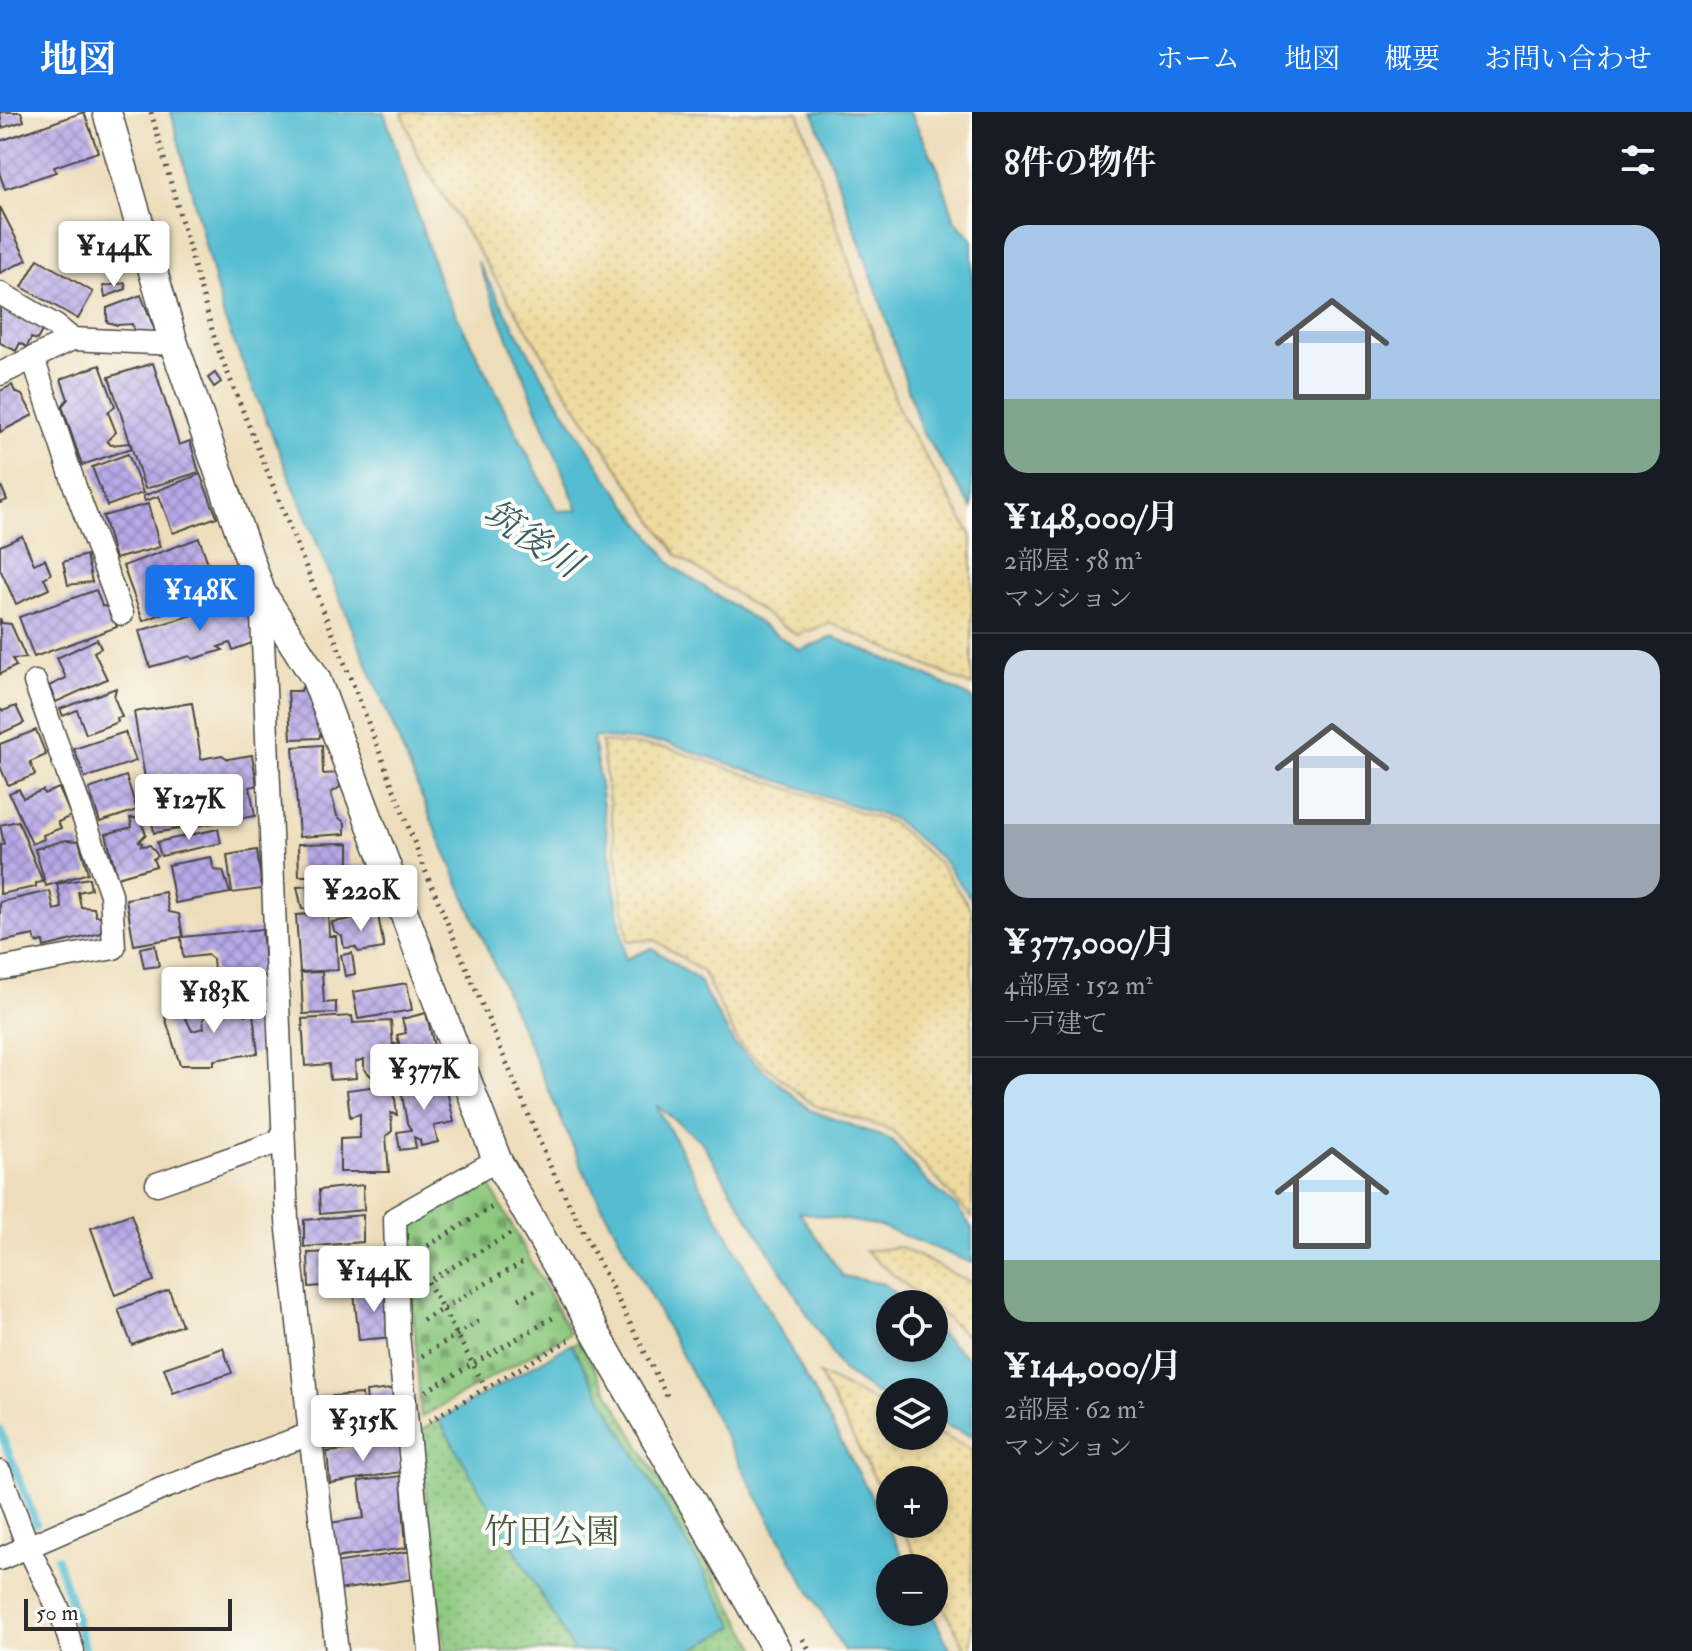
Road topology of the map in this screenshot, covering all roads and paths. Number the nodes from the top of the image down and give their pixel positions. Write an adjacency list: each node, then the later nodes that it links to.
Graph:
1 (107, 112): 5 (street)
2 (151, 112): 30 (path)
3 (0, 293): 4 (street)
4 (72, 339): 5 (street); 6 (street)
5 (174, 344): 8 (street)
6 (33, 358): 7 (street); 9 (street)
7 (0, 374)
8 (261, 592): 12 (street); 13 (street)
9 (122, 614)
10 (35, 682): 11 (street)
11 (0, 969)
12 (283, 1140): 14 (street); 32 (street)
13 (497, 1160): 15 (street); 18 (street)
14 (157, 1184)
15 (516, 1193): 16 (street); 18 (path)
16 (531, 1221): 17 (street); 19 (path)
17 (546, 1248): 21 (path); 22 (street)
18 (396, 1265): 20 (street)
19 (428, 1282): 20 (path); 21 (path)
20 (397, 1300): 24 (street)
21 (442, 1308): 24 (path); 25 (path)
22 (584, 1316): 26 (path); 28 (path); 40 (street)
23 (479, 1321): 25 (path)
24 (398, 1334): 27 (street)
25 (457, 1334): 26 (path); 27 (path)
26 (473, 1364): 28 (path); 29 (path)
27 (401, 1368): 29 (street)
28 (486, 1388): 31 (path)
29 (405, 1403): 31 (street)
30 (672, 1406)
31 (408, 1433): 39 (street)
32 (310, 1434): 34 (street); 38 (street)
33 (0, 1472): 34 (street)
34 (28, 1547): 35 (street); 37 (street)
35 (0, 1559)
36 (803, 1637): 41 (path)
37 (73, 1651)
38 (337, 1651)
39 (430, 1651)
40 (777, 1651)
41 (810, 1651)

